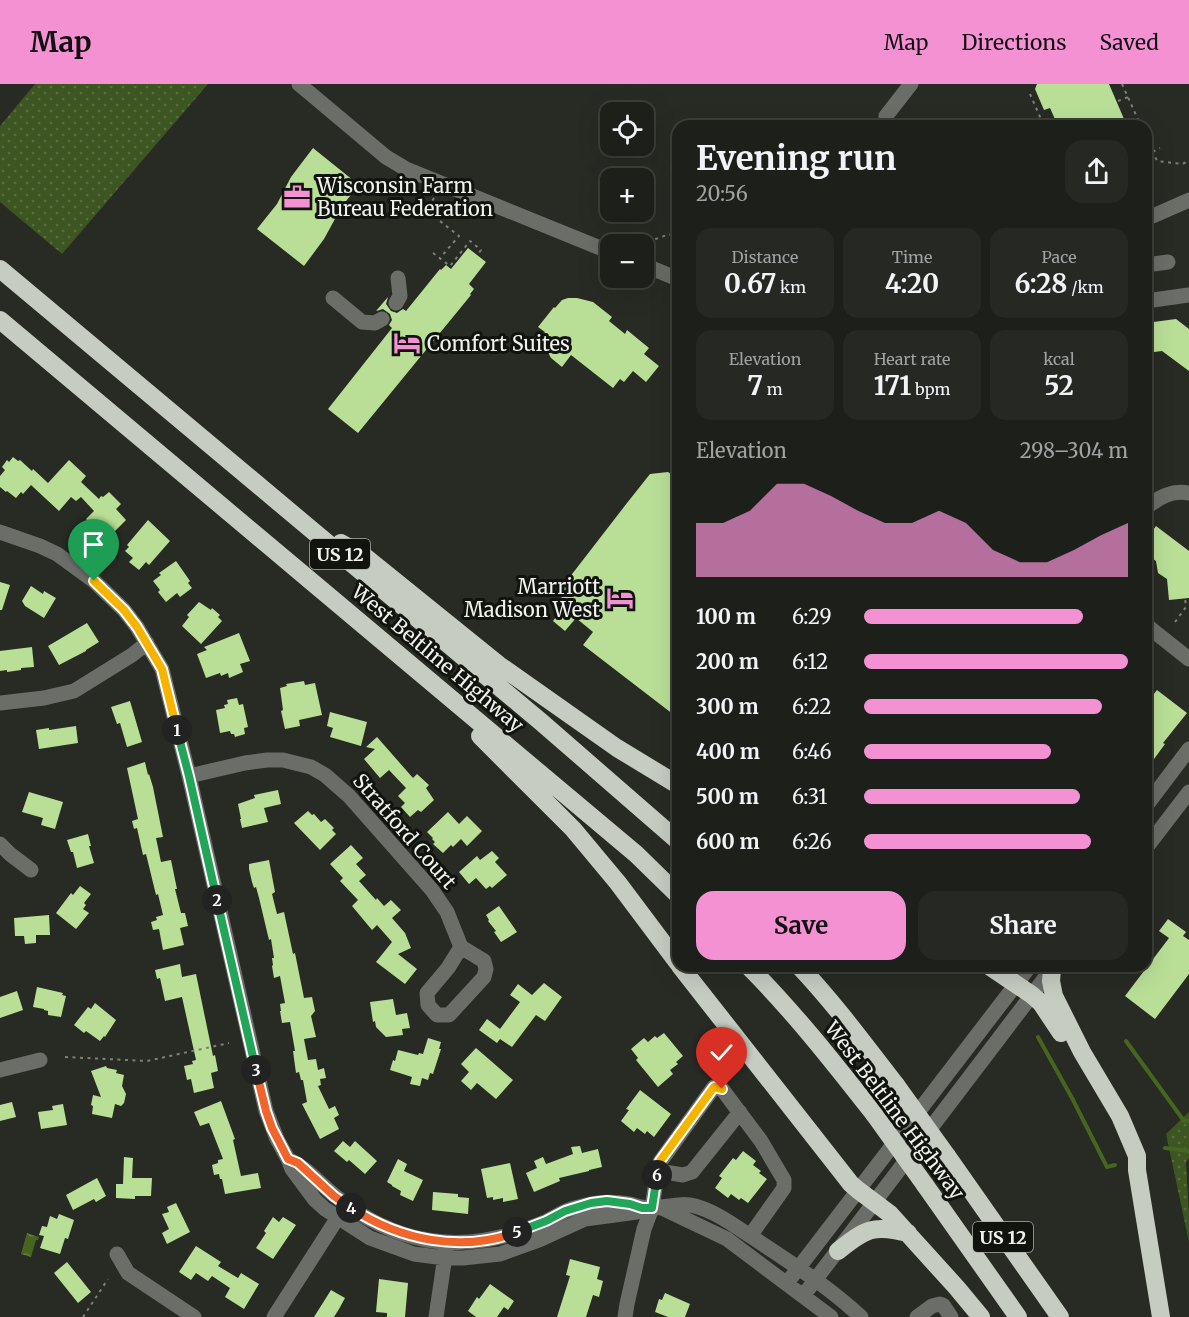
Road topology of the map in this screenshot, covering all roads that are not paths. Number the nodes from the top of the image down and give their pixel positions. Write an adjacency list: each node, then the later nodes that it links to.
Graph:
1 (299, 84): 6 (street)
2 (911, 84): 3 (street)
3 (886, 116)
4 (1189, 200): 5 (street)
5 (1152, 216)
6 (600, 248)
7 (1168, 262): 8 (street)
8 (1152, 264)
9 (0, 269): 21 (highway, West Beltline Highway / US 12)
10 (654, 269): 11 (street)
11 (672, 277)
12 (398, 278): 16 (street)
13 (1189, 295): 15 (street)
14 (333, 298): 17 (street)
15 (1152, 300)
16 (396, 303)
17 (382, 319)
18 (0, 320): 24 (highway, West Beltline Highway / US 12)
19 (1189, 493): 20 (street)
20 (1152, 503)
21 (288, 510): 30 (highway); 33 (highway, West Beltline Highway / US 12)
22 (0, 532): 25 (street)
23 (1152, 630): 26 (street)
24 (380, 638): 37 (highway, West Beltline Highway / US 12); 39 (highway)
25 (147, 643): 27 (street); 29 (street)
26 (1189, 659)
27 (0, 703)
28 (1189, 750): 32 (street)
29 (189, 776): 38 (street, Stratford Court); 57 (street)
30 (672, 781)
31 (1189, 792): 34 (street)
32 (1152, 798)
33 (672, 836)
34 (1152, 840)
35 (0, 844): 36 (street)
36 (31, 870)
37 (672, 890)
38 (461, 947): 38 (street)
39 (672, 955)
40 (685, 972): 54 (highway)
41 (754, 972): 76 (highway, West Beltline Highway / US 12, bridge)
42 (805, 972): 77 (highway, West Beltline Highway / US 12, bridge)
43 (998, 972): 47 (highway)
44 (1024, 972): 47 (street)
45 (1051, 972): 48 (street)
46 (1053, 972): 52 (highway)
47 (1015, 984): 48 (highway); 54 (street)
48 (1032, 995): 52 (highway); 55 (street)
49 (40, 1060): 50 (street)
50 (0, 1070)
51 (740, 1112): 53 (street); 53 (street); 59 (street)
52 (1137, 1170): 78 (highway)
53 (658, 1171): 56 (street)
54 (858, 1190): 55 (highway); 63 (street)
55 (875, 1202): 58 (highway); 61 (street)
56 (652, 1208): 59 (street); 60 (street); 65 (street); 70 (street)
57 (342, 1211): 60 (street); 68 (street)
58 (908, 1233): 61 (highway); 75 (highway)
59 (750, 1236): 63 (street)
60 (446, 1250): 69 (street)
61 (838, 1251): 64 (street)
62 (117, 1254): 67 (street)
63 (799, 1268): 64 (street); 65 (street)
64 (815, 1280): 66 (street); 72 (street)
65 (787, 1284): 66 (street)
66 (803, 1296): 71 (street)
67 (194, 1317)
68 (274, 1317)
69 (436, 1317)
70 (625, 1317)
71 (831, 1317)
72 (861, 1317)
73 (917, 1317): 74 (street)
74 (951, 1317)
75 (981, 1317)
76 (1018, 1317)
77 (1060, 1317)
78 (1161, 1317)

